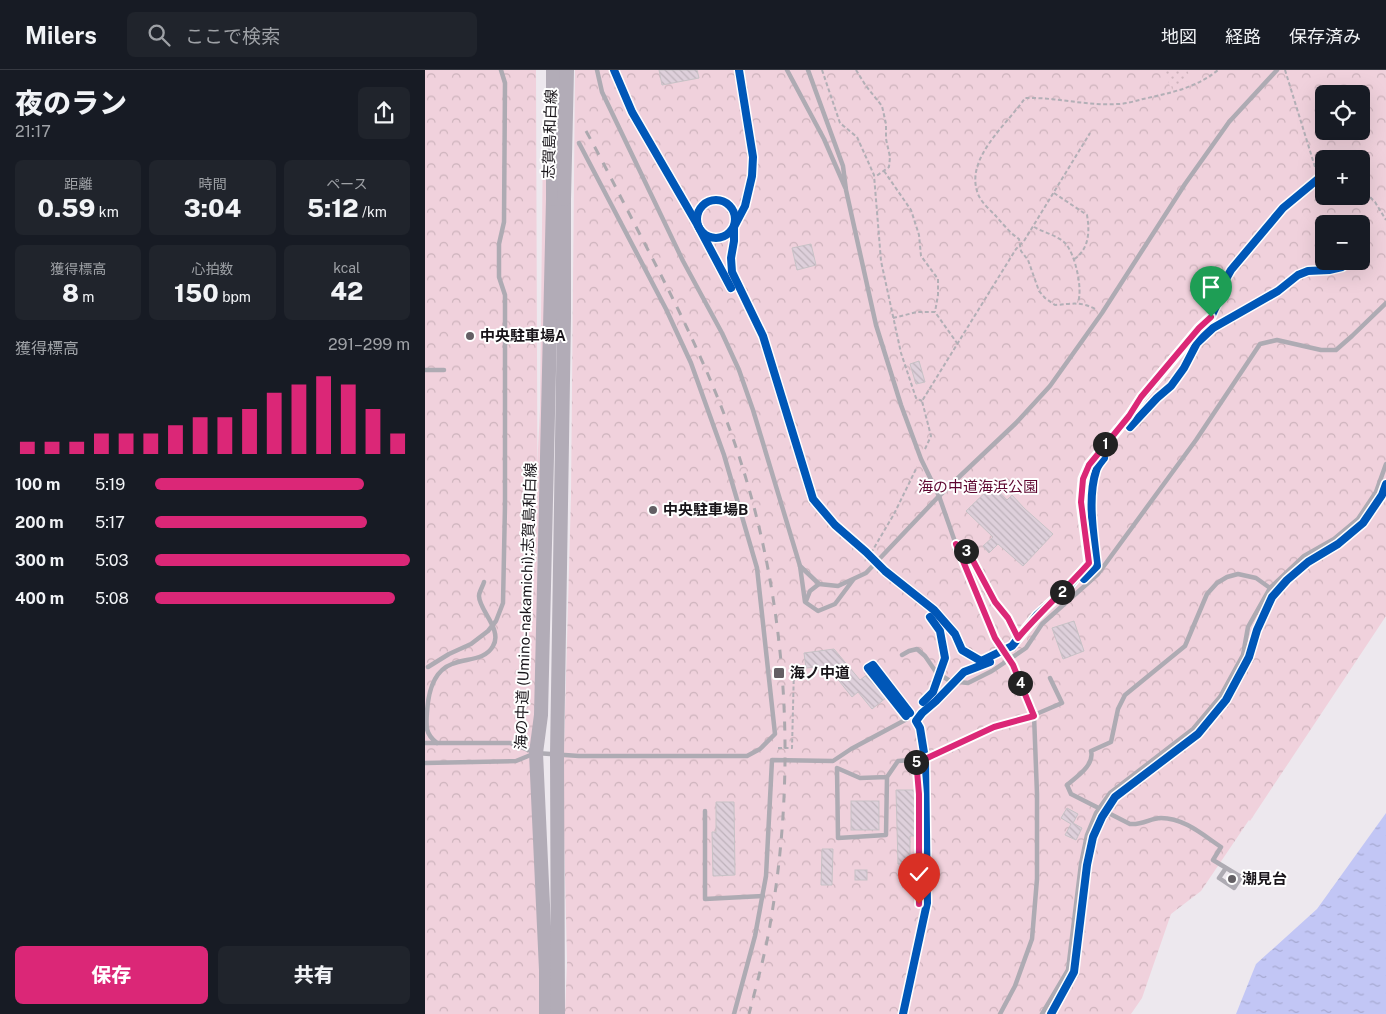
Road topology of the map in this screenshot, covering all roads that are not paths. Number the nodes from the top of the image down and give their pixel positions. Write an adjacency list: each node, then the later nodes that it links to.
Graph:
1 (501, 70): 23 (lane)
2 (553, 70): 10 (main road, 志賀島和白線, bridge)
3 (567, 70): 10 (main road, 志賀島和白線, bridge)
4 (597, 70): 17 (lane)
5 (787, 70): 9 (lane)
6 (808, 70): 9 (lane)
7 (1277, 70): 15 (lane)
8 (579, 143): 33 (lane)
9 (846, 190): 15 (lane)
10 (559, 199): 32 (main road, 海の中道 (Umino-nakamichi);志賀島和白線); 33 (main road, 海の中道 (Umino-nakamichi);志賀島和白線)
11 (1386, 303): 25 (lane)
12 (425, 370): 13 (lane)
13 (444, 370)
14 (1386, 464): 21 (lane)
15 (939, 496): 16 (lane); 18 (lane)
16 (956, 544): 24 (lane); 28 (lane, bridge)
17 (800, 566): 20 (lane); 22 (lane)
18 (853, 580): 20 (lane); 22 (lane)
19 (484, 582): 23 (lane)
20 (819, 584): 22 (lane)
21 (1270, 588): 38 (lane); 38 (lane)
22 (805, 602)
23 (493, 626): 26 (lane); 31 (lane)
24 (1018, 638)
25 (902, 655)
26 (428, 666)
27 (1050, 678): 28 (lane)
28 (1034, 716): 37 (lane); 45 (lane)
29 (907, 720): 34 (lane)
30 (425, 743): 31 (lane)
31 (437, 743): 32 (lane)
32 (536, 753): 33 (lane); 35 (lane); 42 (main road, 海の中道 (Umino-nakamichi);志賀島和白線)
33 (557, 754): 43 (main road, 海の中道 (Umino-nakamichi);志賀島和白線)
34 (833, 761): 36 (lane); 41 (lane)
35 (425, 763)
36 (837, 768): 37 (lane); 37 (lane)
37 (887, 777)
38 (1100, 808): 40 (lane); 46 (lane)
39 (705, 811): 41 (lane)
40 (1226, 868): 40 (lane)
41 (763, 896): 44 (lane)
42 (546, 1014)
43 (558, 1014)
44 (734, 1014)
45 (1000, 1014)
46 (1043, 1014)

